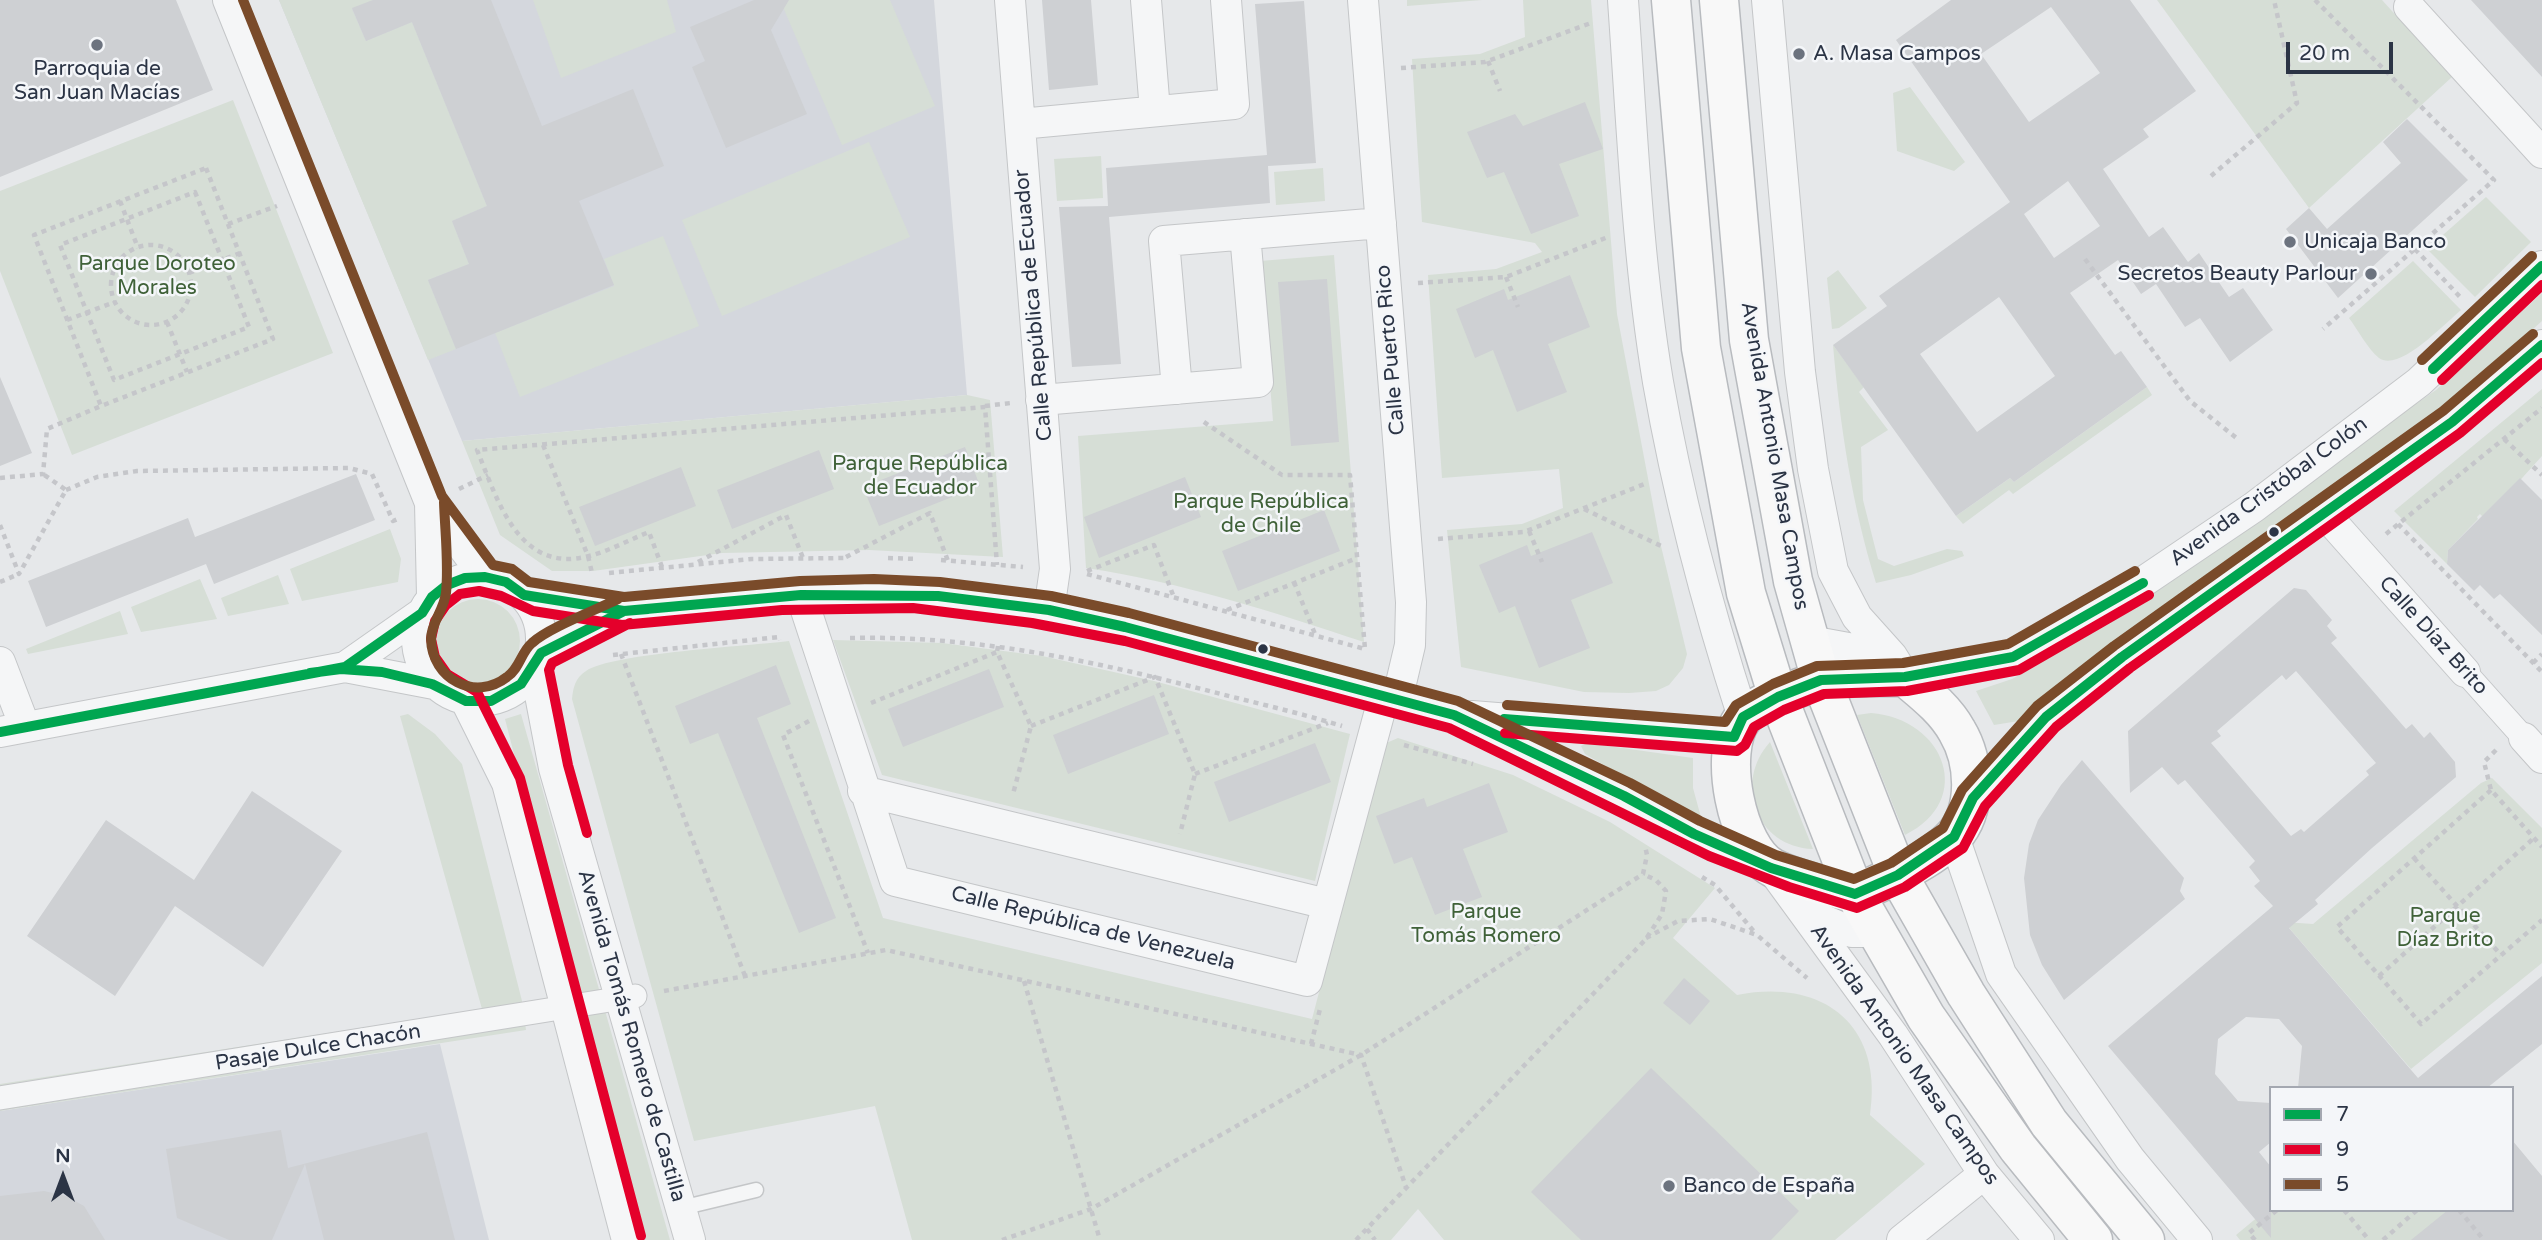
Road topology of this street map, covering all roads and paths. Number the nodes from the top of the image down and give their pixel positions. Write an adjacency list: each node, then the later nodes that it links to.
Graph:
1 (228, 0): 20 (street)
2 (1010, 0): 17 (street, Calle República de Ecuador)
3 (1146, 0): 16 (street)
4 (1226, 0): 16 (street)
5 (1363, 0): 14 (street, Calle Puerto Rico)
6 (1671, 0): 103 (highway, Avenida Antonio Masa Campos)
7 (1719, 0): 87 (highway, Avenida Antonio Masa Campos)
8 (1767, 0): 96 (street, Avenida Antonio Masa Campos)
9 (2274, 0): 19 (path)
10 (2315, 0): 28 (path)
11 (1623, 5): 13 (path); 25 (street)
12 (2409, 7): 18 (street)
13 (1488, 61): 14 (path); 15 (path)
14 (1368, 70): 23 (street, Calle Puerto Rico)
15 (1500, 91)
16 (1155, 111): 17 (street)
17 (1020, 124): 47 (street, Calle República de Ecuador)
18 (2542, 153)
19 (2211, 176)
20 (307, 195): 24 (path); 58 (street)
21 (120, 201): 22 (path); 24 (path); 39 (path)
22 (127, 219): 27 (path); 31 (path); 38 (path)
23 (1381, 223): 26 (street); 35 (street, Calle Puerto Rico)
24 (228, 225): 29 (path)
25 (1640, 225): 34 (path); 53 (street)
26 (1245, 234): 46 (street); 46 (street)
27 (138, 248): 33 (path); 36 (path)
28 (2415, 249): 41 (path); 42 (path)
29 (240, 253): 31 (path); 45 (path)
30 (2085, 259): 51 (path)
31 (222, 260): 33 (path); 44 (path)
32 (2542, 266): 41 (street, Avenida Cristóbal Colón)
33 (189, 273): 40 (path)
34 (1506, 276): 35 (path); 37 (path)
35 (1386, 286): 64 (street, Calle Puerto Rico)
36 (116, 302): 38 (path); 40 (path)
37 (1518, 307)
38 (87, 313): 39 (path); 44 (path)
39 (67, 320): 48 (path)
40 (167, 322): 44 (path)
41 (2484, 322): 96 (street, Avenida Cristóbal Colón)
42 (2323, 329)
43 (2542, 345): 60 (street)
44 (180, 354): 45 (path)
45 (187, 372): 48 (path)
46 (1177, 389): 47 (street); 69 (path)
47 (1041, 400): 83 (street, Calle República de Ecuador)
48 (101, 405): 54 (path)
49 (2542, 408): 50 (path)
50 (2504, 439): 55 (path); 61 (path)
51 (2239, 440)
52 (543, 445): 66 (path); 66 (path); 74 (path)
53 (1675, 471): 59 (path); 73 (street)
54 (43, 474): 56 (path); 57 (path)
55 (2542, 475)
56 (0, 478)
57 (66, 490): 58 (path); 75 (path)
58 (430, 503): 76 (street); 82 (street)
59 (1583, 509): 63 (path); 73 (path)
60 (2324, 513): 65 (street, Calle Díaz Brito); 118 (street)
61 (2398, 524): 65 (path); 95 (path)
62 (0, 525): 75 (path)
63 (1529, 530): 64 (path); 71 (path)
64 (1406, 542): 104 (street, Calle Puerto Rico)
65 (2361, 555): 98 (street, Calle Díaz Brito)
66 (588, 556): 66 (path)
67 (803, 558): 72 (path)
68 (844, 558): 70 (path)
69 (1357, 558): 78 (path); 86 (path)
70 (948, 561)
71 (1542, 562)
72 (695, 564)
73 (1696, 564): 111 (street)
74 (997, 565)
75 (19, 574): 77 (path)
76 (485, 577): 79 (street); 82 (street)
77 (0, 582)
78 (1294, 582): 84 (path); 86 (path)
79 (524, 595): 85 (street); 93 (street)
80 (801, 595): 83 (street); 85 (street); 89 (street, Calle República de Venezuela)
81 (1173, 596): 81 (path); 84 (path)
82 (427, 605): 97 (street); 102 (street)
83 (1049, 610): 104 (street)
84 (1226, 610): 86 (path)
85 (624, 611): 93 (street)
86 (1315, 635)
87 (1810, 641): 96 (street, Avenida Cristóbal Colón); 101 (highway, Avenida Antonio Masa Campos)
88 (997, 649): 89 (path); 100 (path); 106 (path); 110 (path)
89 (818, 652): 90 (path); 117 (street, Calle República de Venezuela)
90 (621, 654): 92 (path); 140 (path)
91 (2542, 654): 95 (path)
92 (605, 656)
93 (538, 661): 105 (street); 144 (street, Avenida Tomás Romero de Castilla)
94 (0, 662): 112 (street)
95 (2533, 663): 99 (path)
96 (1898, 666): 101 (highway); 118 (highway)
97 (345, 667): 102 (street); 112 (street)
98 (2465, 672): 114 (street, Calle Díaz Brito)
99 (2542, 673)
100 (1155, 677): 109 (path); 110 (path); 116 (path)
101 (1821, 680): 103 (highway); 129 (highway, Avenida Antonio Masa Campos)
102 (434, 684): 105 (street)
103 (1778, 697): 111 (highway); 130 (highway, Avenida Antonio Masa Campos)
104 (1390, 698): 108 (street); 113 (street, Calle República de Venezuela)
105 (466, 701): 145 (street)
106 (863, 706)
107 (805, 710): 138 (path)
108 (1454, 715): 111 (street); 127 (street)
109 (1329, 722): 113 (path); 116 (path)
110 (1031, 726): 119 (path)
111 (1739, 727): 127 (highway)
112 (13, 729)
113 (1372, 736): 115 (path); 131 (street, Calle República de Venezuela)
114 (2533, 748)
115 (1484, 768)
116 (1195, 774): 123 (path)
117 (863, 791): 131 (street); 131 (street, Calle República de Venezuela)
118 (1973, 798): 120 (highway)
119 (1012, 802)
120 (1954, 837): 129 (highway); 168 (street)
121 (1643, 838): 124 (path)
122 (2534, 838): 125 (path); 126 (path); 132 (path)
123 (1177, 842)
124 (1653, 844)
125 (2542, 847)
126 (2414, 858): 132 (path); 141 (path)
127 (1771, 868): 130 (highway); 133 (street, Avenida Antonio Masa Campos)
128 (1694, 871): 136 (path)
129 (1898, 875): 130 (highway); 167 (highway, Avenida Antonio Masa Campos)
130 (1855, 894): 135 (highway, Avenida Antonio Masa Campos)
131 (1327, 904)
132 (2457, 907): 139 (path); 141 (path)
133 (1804, 911): 135 (street); 148 (street, Avenida Antonio Masa Campos)
134 (2542, 920): 139 (path)
135 (1877, 932): 166 (highway, Avenida Antonio Masa Campos)
136 (1757, 934): 137 (path); 143 (path)
137 (1646, 939): 146 (path); 149 (path)
138 (867, 954): 140 (path); 142 (path)
139 (2501, 955): 141 (path)
140 (745, 976): 144 (path)
141 (2379, 976)
142 (1024, 981): 146 (path); 152 (path)
143 (1812, 982)
144 (628, 997): 145 (street, Pasaje Dulce Chacón); 151 (street, Avenida Tomás Romero de Castilla)
145 (566, 1007): 147 (street, Pasaje Dulce Chacón); 158 (street)
146 (1361, 1055): 149 (path); 152 (path)
147 (0, 1098)
148 (1984, 1174): 164 (street); 165 (street, Avenida Antonio Masa Campos)
149 (1406, 1187): 157 (path)
150 (756, 1190): 151 (lane)
151 (681, 1208): 159 (street, Avenida Tomás Romero de Castilla)
152 (1091, 1209): 160 (path); 161 (path)
153 (2275, 1212): 169 (path)
154 (2346, 1212): 170 (path)
155 (2415, 1212): 171 (path)
156 (2461, 1212): 172 (path)
157 (1367, 1229): 162 (path); 163 (path)
158 (627, 1240)
159 (690, 1240)
160 (1002, 1240)
161 (1100, 1240)
162 (1356, 1240)
163 (1375, 1240)
164 (1902, 1240)
165 (2039, 1240)
166 (2093, 1240)
167 (2145, 1240)
168 (2197, 1240)
169 (2255, 1240)
170 (2369, 1240)
171 (2383, 1240)
172 (2484, 1240)

